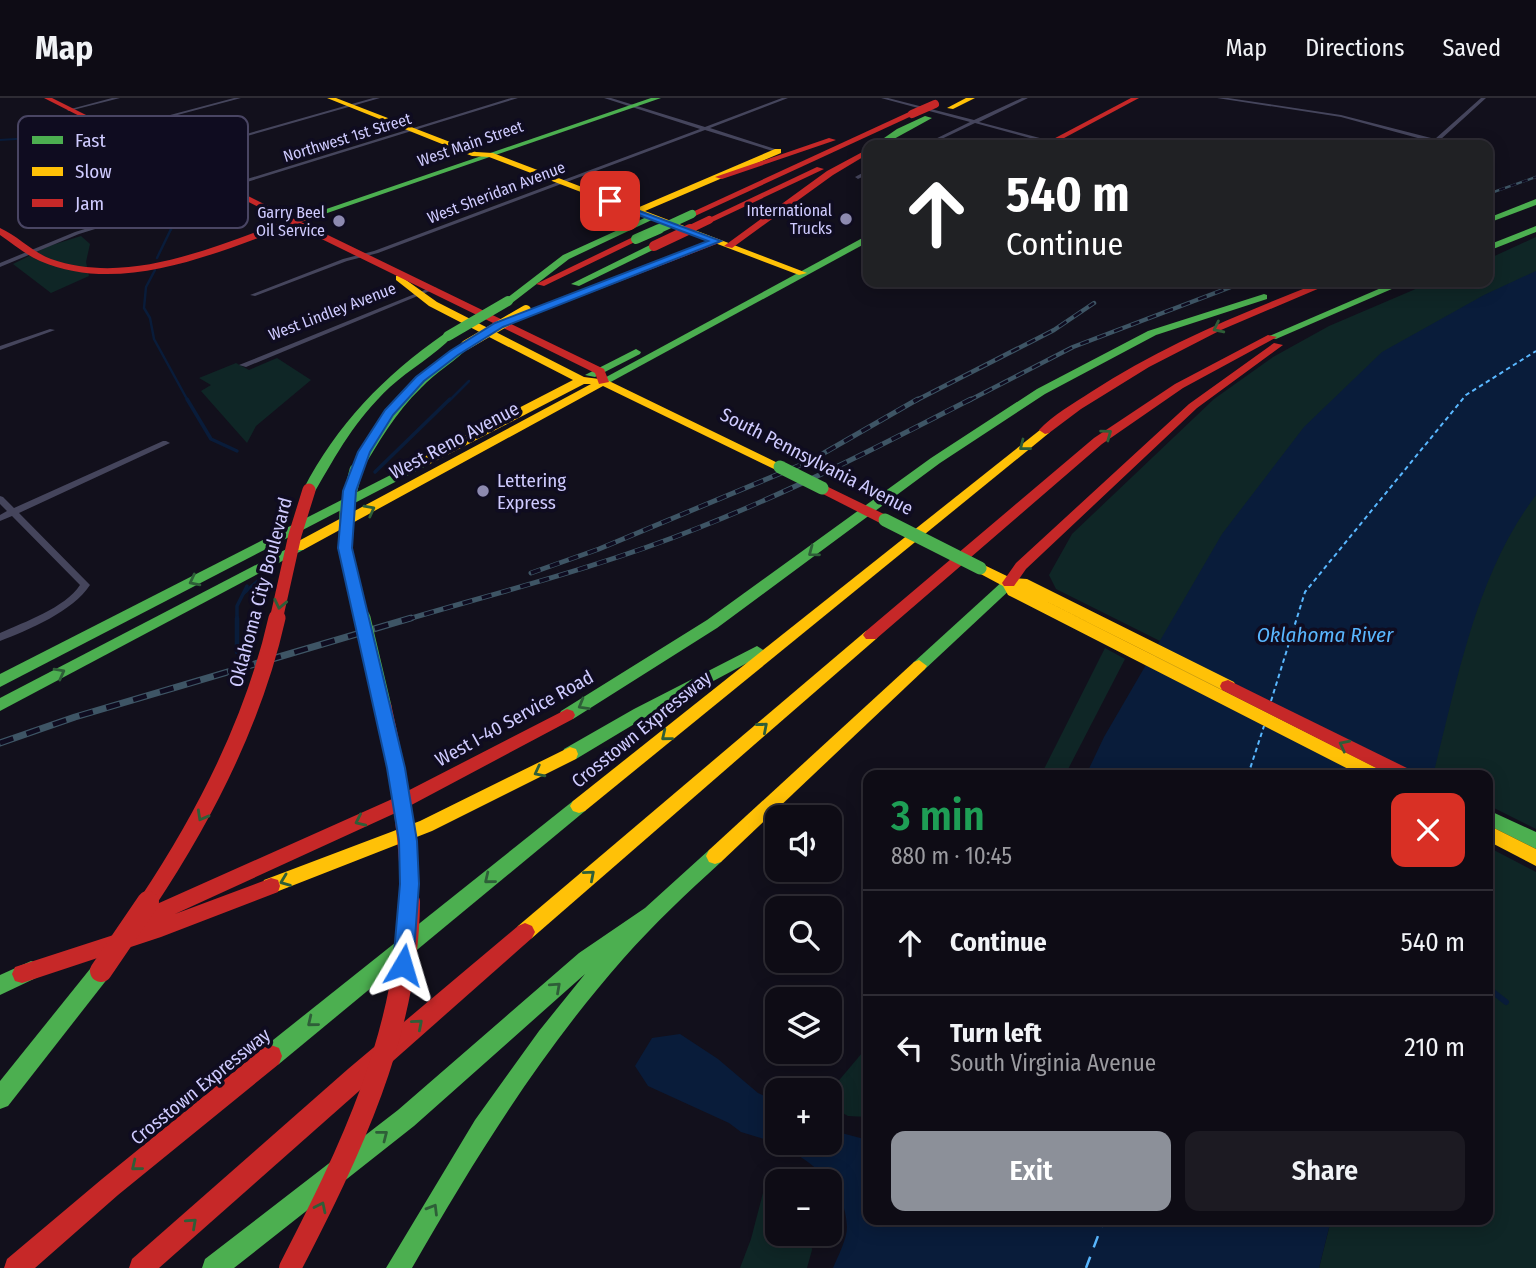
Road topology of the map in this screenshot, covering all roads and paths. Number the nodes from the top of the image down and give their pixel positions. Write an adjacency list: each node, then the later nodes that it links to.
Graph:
1 (47, 98): 17 (main road, South Pennsylvania Avenue)
2 (118, 98): 17 (street)
3 (240, 98): 20 (street)
4 (330, 98): 15 (main road)
5 (516, 98): 22 (street, Northwest 1st Street)
6 (606, 98): 16 (street)
7 (658, 98): 16 (main road, West Main Street)
8 (786, 98): 23 (street, West Sheridan Avenue)
9 (883, 98): 21 (street)
10 (972, 98): 18 (main road, Oklahoma City Boulevard)
11 (1026, 98): 21 (street)
12 (1136, 98): 29 (main road)
13 (1219, 98): 30 (street)
14 (1484, 98): 31 (street)
15 (361, 101): 22 (main road); 24 (street)
16 (633, 106): 23 (street); 35 (main road, West Main Street)
17 (69, 110): 19 (main road, South Pennsylvania Avenue)
18 (927, 112): 25 (main road, Oklahoma City Boulevard); 26 (main road); 36 (main road); 60 (main road, Oklahoma City Boulevard, bridge)
19 (81, 116)
20 (170, 116)
21 (974, 122): 27 (street); 28 (street)
22 (419, 128): 35 (main road); 37 (street, Northwest 1st Street)
23 (705, 128): 32 (street); 38 (street, West Sheridan Avenue)
24 (248, 134)
25 (882, 140)
26 (885, 140)
27 (936, 140)
28 (1035, 140)
29 (1057, 140)
30 (1432, 140)
31 (1437, 140)
32 (778, 151): 36 (main road)
33 (863, 151): 64 (main road, Oklahoma City Boulevard, bridge)
34 (863, 152): 49 (main road)
35 (490, 155): 38 (main road); 44 (main road, West Main Street)
36 (719, 177): 41 (main road)
37 (248, 181)
38 (561, 182): 41 (main road); 52 (street, West Sheridan Avenue)
39 (248, 200): 44 (main road, South Pennsylvania Avenue)
40 (1536, 202): 43 (main road)
41 (637, 211): 42 (main road)
42 (654, 217): 49 (main road); 60 (main road)
43 (1493, 219)
44 (293, 222): 51 (main road, West Main Street); 52 (main road, South Pennsylvania Avenue)
45 (94, 228): 51 (street, Northwest 1st Street)
46 (1536, 229): 50 (main road)
47 (0, 231): 51 (main road, West Main Street)
48 (863, 241): 54 (main road, West Reno Avenue)
49 (723, 244): 54 (main road); 64 (main road)
50 (1493, 246)
51 (29, 251): 53 (street, Northwest 1st Street)
52 (361, 256): 58 (main road, South Pennsylvania Avenue); 59 (street, West Sheridan Avenue)
53 (0, 265)
54 (802, 273): 69 (main road, West Reno Avenue)
55 (1307, 287): 75 (main road, West I-40 Service Road)
56 (1316, 287): 80 (main road, Crosstown Expressway, one-way to 80)
57 (1390, 287): 62 (main road)
58 (426, 291): 61 (main road, South Pennsylvania Avenue); 63 (main road, South Pennsylvania Avenue); 68 (street, West Lindley Avenue)
59 (253, 295)
60 (508, 301): 93 (main road, Oklahoma City Boulevard, one-way to 93, bridge)
61 (467, 305): 63 (main road); 66 (main road, South Pennsylvania Avenue)
62 (1337, 308): 78 (main road); 95 (main road, one-way to 62)
63 (444, 310): 66 (main road, South Pennsylvania Avenue)
64 (529, 311): 97 (main road, Oklahoma City Boulevard, one-way to 64, bridge)
65 (52, 330): 67 (street)
66 (530, 344): 69 (main road, South Pennsylvania Avenue); 70 (main road, South Pennsylvania Avenue)
67 (0, 348)
68 (243, 365)
69 (601, 376): 70 (main road, South Pennsylvania Avenue); 73 (main road, West Reno Avenue); 75 (main road, South Pennsylvania Avenue, bridge)
70 (582, 380): 72 (main road, West Reno Avenue)
71 (166, 443): 76 (street)
72 (385, 482): 73 (main road); 82 (main road, West Reno Avenue, one-way to 82)
73 (402, 493): 83 (main road, West Reno Avenue, one-way to 73)
74 (0, 499): 76 (street)
75 (867, 510): 78 (main road, South Pennsylvania Avenue, bridge); 91 (main road, West I-40 Service Road, one-way to 91)
76 (13, 512): 77 (street); 81 (street)
77 (0, 518)
78 (1009, 583): 79 (main road, South Pennsylvania Avenue); 90 (main road)
79 (1044, 600): 84 (main road, South Pennsylvania Avenue); 85 (main road, South Pennsylvania Avenue, one-way to 79)
80 (795, 631): 91 (main road, one-way to 91); 94 (main road, Crosstown Expressway, one-way to 94)
81 (0, 637)
82 (0, 681)
83 (0, 705)
84 (1366, 770)
85 (1395, 770)
86 (1493, 820): 88 (main road)
87 (1493, 836): 89 (main road)
88 (1536, 841)
89 (1536, 858)
90 (652, 914): 96 (main road, one-way to 90); 98 (main road, one-way to 90)
91 (22, 974): 92 (main road, West I-40 Service Road)
92 (0, 985)
93 (0, 1098)
94 (16, 1268)
95 (141, 1268)
96 (214, 1268)
97 (290, 1268)
98 (398, 1268)

